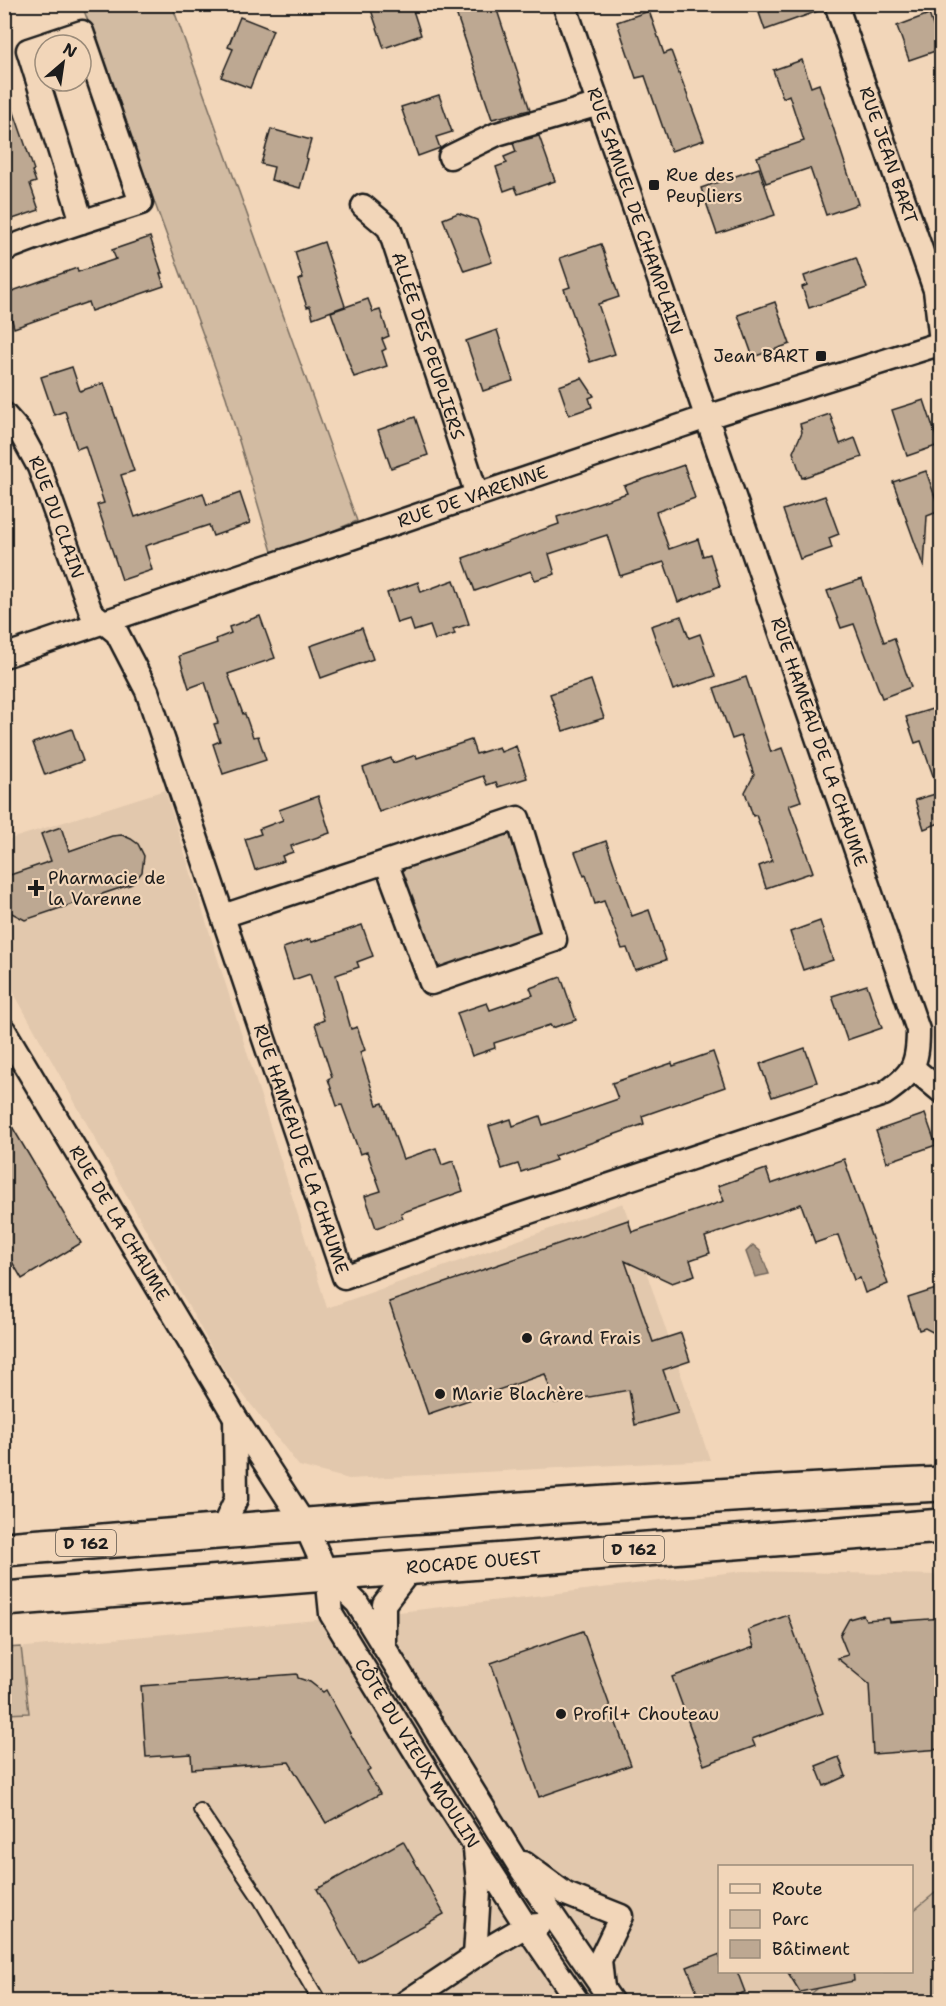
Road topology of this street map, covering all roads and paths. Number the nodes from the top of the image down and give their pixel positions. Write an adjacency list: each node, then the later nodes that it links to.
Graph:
1 (564, 4): 3 (street, RUE SAMUEL DE CHAMPLAIN)
2 (836, 4): 8 (street, RUE JEAN BART)
3 (598, 104): 4 (street); 10 (street, RUE SAMUEL DE CHAMPLAIN)
4 (450, 157)
5 (363, 207): 11 (street, ALLÉE DES PEUPLIERS)
6 (82, 222): 6 (street); 7 (street)
7 (4, 250)
8 (941, 345): 10 (street, RUE DE VARENNE)
9 (4, 414): 12 (street, RUE DU CLAIN)
10 (707, 417): 11 (street, RUE DE VARENNE); 18 (street, RUE HAMEAU DE LA CHAUME)
11 (477, 495): 12 (street, RUE DE VARENNE)
12 (103, 621): 13 (street, RUE DE VARENNE); 15 (street, RUE HAMEAU DE LA CHAUME)
13 (4, 656)
14 (386, 862): 14 (street); 15 (street)
15 (223, 916): 18 (street, RUE HAMEAU DE LA CHAUME)
16 (4, 1030): 17 (street, RUE DE LA CHAUME)
17 (10, 1054): 20 (street, RUE DE LA CHAUME)
18 (913, 1068): 19 (street)
19 (942, 1092)
20 (235, 1418): 22 (street, RUE DE LA CHAUME); 24 (street)
21 (942, 1484): 22 (main road, D 162)
22 (305, 1525): 24 (main road, D 162); 27 (street, RUE DE LA CHAUME)
23 (942, 1526): 26 (main road, ROCADE OUEST / D 162)
24 (220, 1532): 25 (main road, D 162)
25 (4, 1549)
26 (413, 1566): 27 (main road, ROCADE OUEST / D 162); 29 (street, CÔTE DU VIEUX MOULIN)
27 (327, 1574): 28 (main road, ROCADE OUEST / D 162); 29 (street, CÔTE DU VIEUX MOULIN); 31 (street, CÔTE DU VIEUX MOULIN)
28 (4, 1599)
29 (384, 1646): 32 (street, CÔTE DU VIEUX MOULIN)
30 (200, 1810): 37 (lane)
31 (475, 1847): 34 (street, CÔTE DU VIEUX MOULIN); 35 (street)
32 (511, 1852): 33 (street, CÔTE DU VIEUX MOULIN); 36 (street)
33 (558, 1923): 34 (street); 36 (street, CÔTE DU VIEUX MOULIN)
34 (526, 1926): 35 (street); 39 (street, CÔTE DU VIEUX MOULIN)
35 (475, 1956): 38 (street)
36 (607, 1995)
37 (320, 2001)
38 (406, 2001)
39 (578, 2001)

